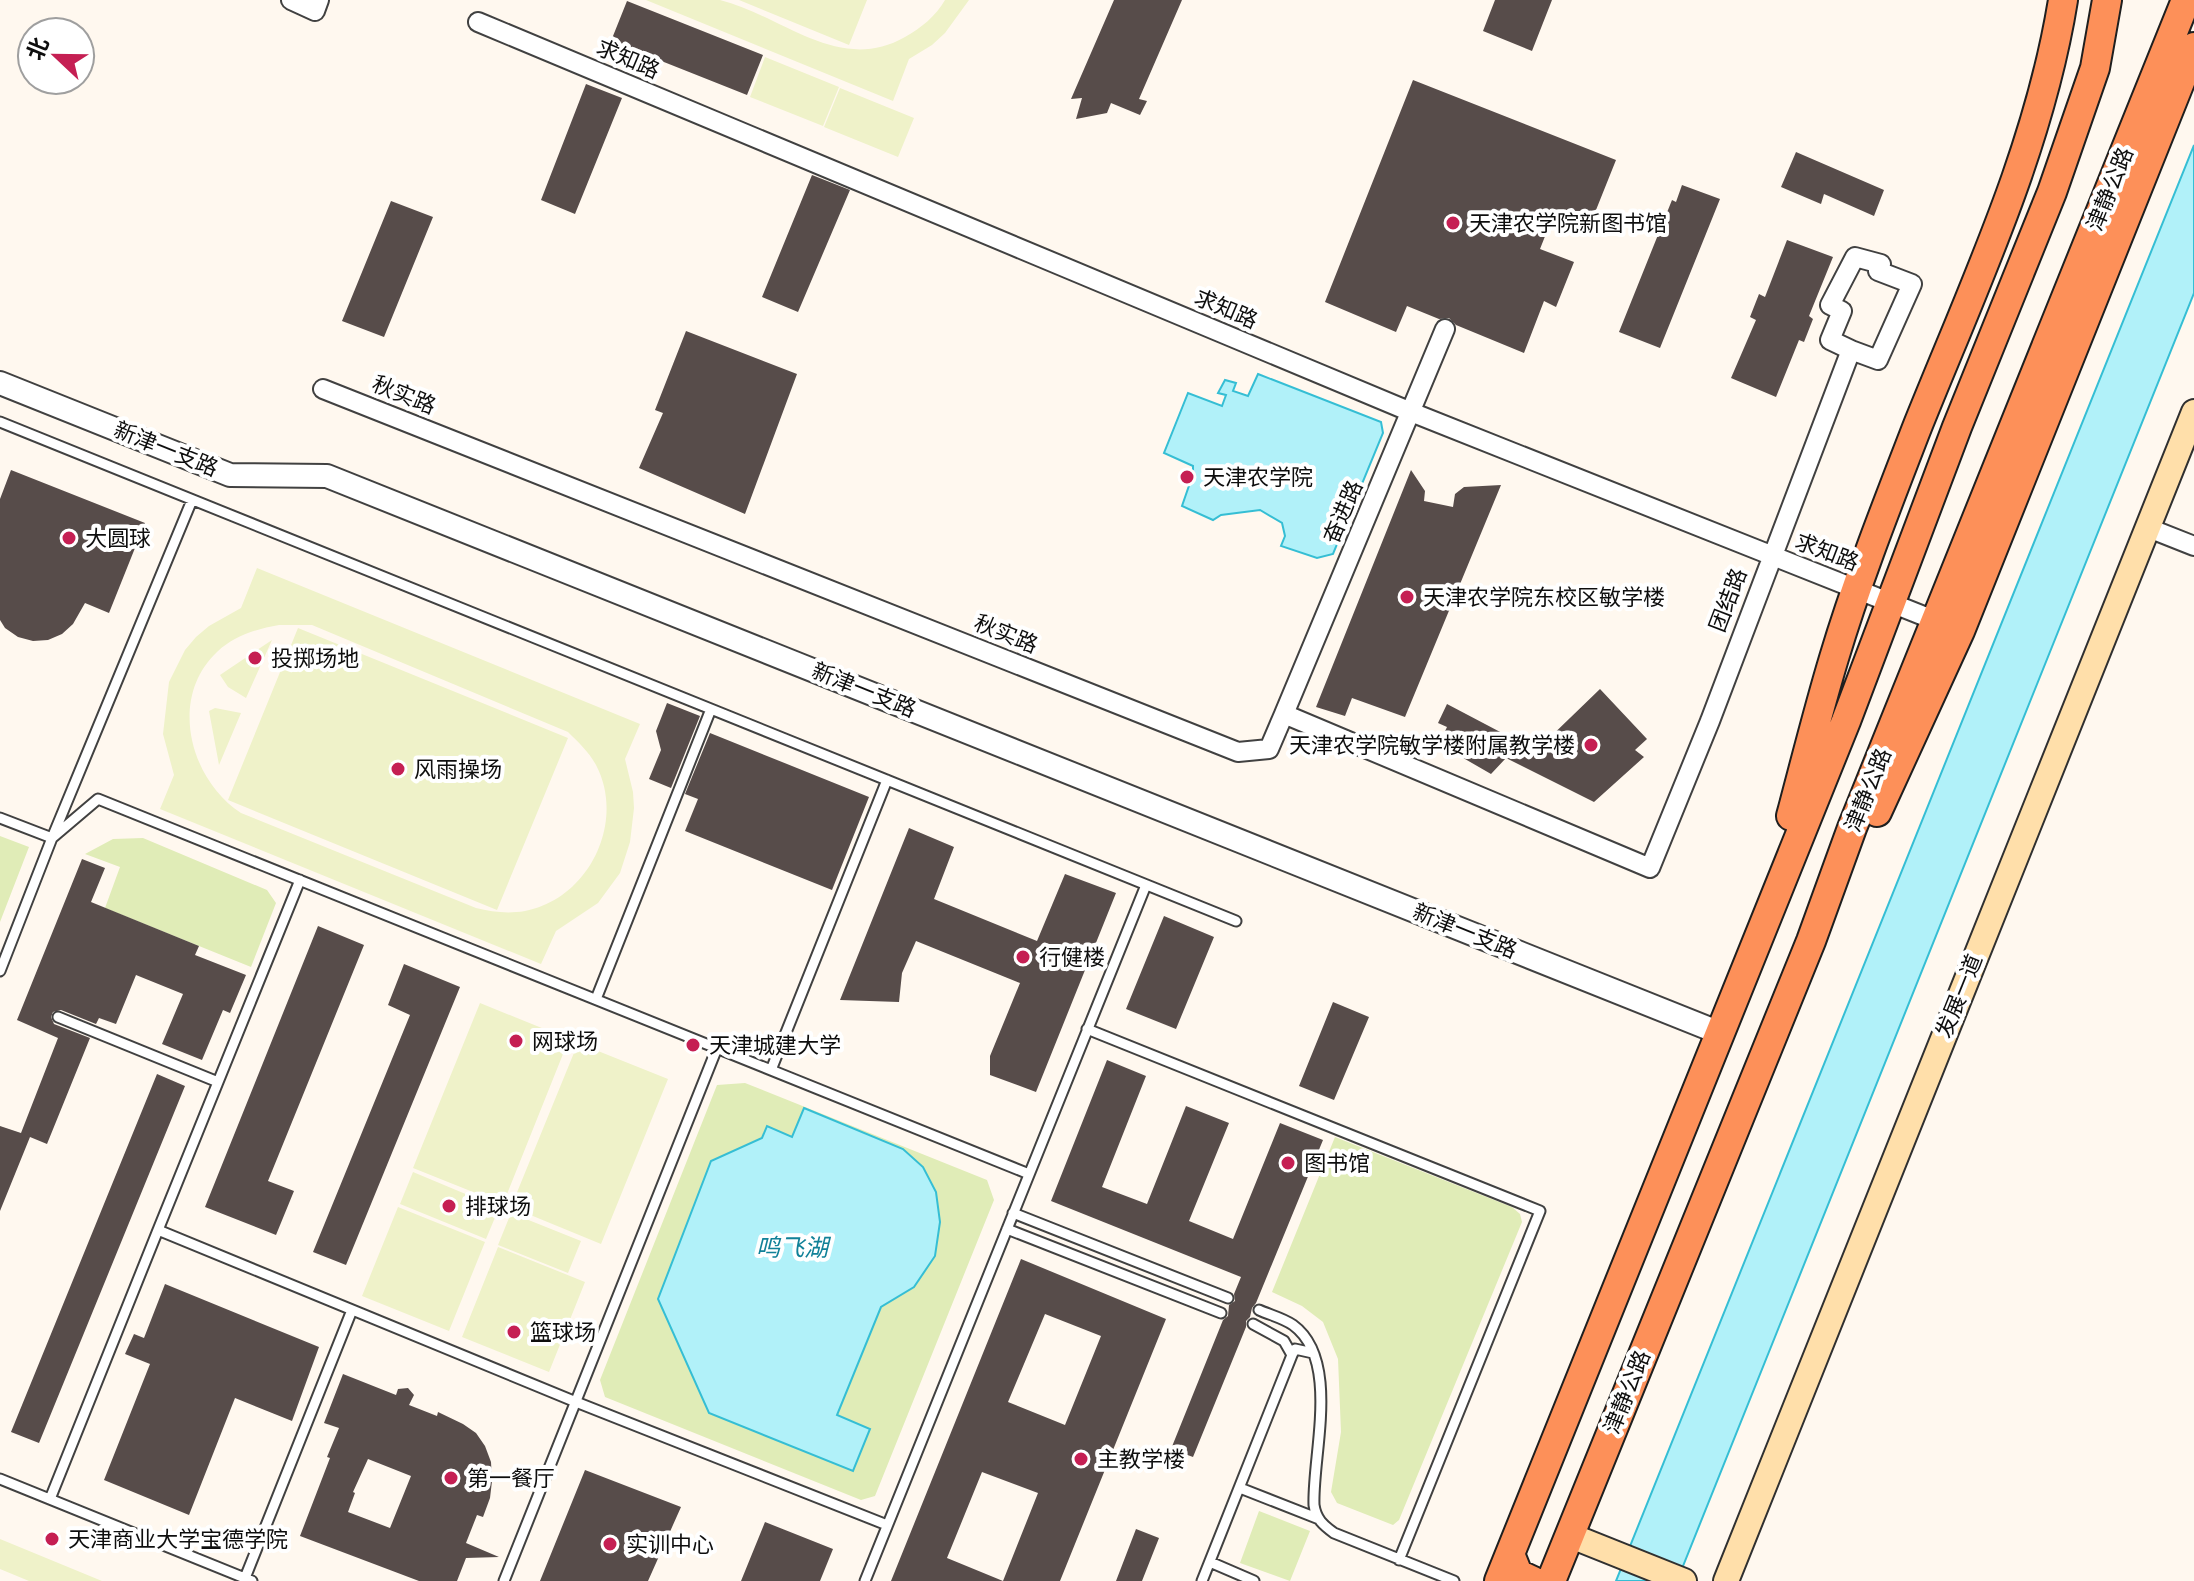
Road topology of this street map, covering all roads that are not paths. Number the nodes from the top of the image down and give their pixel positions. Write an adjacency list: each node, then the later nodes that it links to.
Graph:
1 (291, 0): 5 (street)
2 (2063, 0): 20 (highway)
3 (2107, 0): 15 (highway)
4 (2186, 0): 22 (highway, 津静公路)
5 (317, 5)
6 (478, 22): 12 (street, 求知路)
7 (2194, 47): 22 (highway)
8 (1445, 329): 12 (street, 奋进路)
9 (1851, 350): 9 (street); 19 (street, 团结路)
10 (0, 383): 36 (street, 新津一支路)
11 (323, 389): 24 (street, 秋实路)
12 (1411, 412): 19 (street, 求知路); 24 (street, 奋进路)
13 (2194, 412): 17 (main road, 发展一道)
14 (0, 422): 16 (lane)
15 (1957, 427): 20 (highway); 21 (highway)
16 (192, 500): 23 (lane); 27 (lane)
17 (2146, 527): 18 (street); 70 (main road, 发展一道)
18 (2194, 546)
19 (1771, 555): 20 (street, 求知路); 24 (street, 团结路)
20 (1857, 589): 21 (street, 求知路); 31 (highway)
21 (1890, 603): 22 (street, 求知路); 31 (highway)
22 (1948, 626): 57 (highway, 津静公路)
23 (711, 709): 25 (lane); 33 (lane)
24 (1284, 714)
25 (887, 780): 29 (lane); 38 (lane)
26 (0, 818): 27 (lane)
27 (52, 838): 28 (lane); 32 (lane)
28 (300, 880): 33 (lane); 39 (lane)
29 (1146, 885): 30 (lane); 35 (lane)
30 (1236, 921)
31 (1763, 922): 36 (highway)
32 (0, 971)
33 (596, 999): 37 (lane)
34 (58, 1017): 39 (lane)
35 (1087, 1029): 40 (lane); 59 (lane)
36 (1720, 1033): 58 (highway)
37 (717, 1048): 38 (lane); 51 (lane)
38 (771, 1070): 40 (lane)
39 (218, 1082): 43 (lane)
40 (1029, 1174): 41 (lane)
41 (1013, 1213): 42 (lane); 44 (lane)
42 (1007, 1229): 47 (lane); 56 (lane)
43 (158, 1230): 45 (lane); 54 (lane)
44 (1228, 1298)
45 (352, 1310): 51 (lane); 62 (lane)
46 (1259, 1310): 49 (lane)
47 (1221, 1313)
48 (1253, 1324): 50 (lane)
49 (1313, 1353): 50 (lane); 55 (lane)
50 (1292, 1355): 53 (lane)
51 (576, 1402): 56 (lane); 64 (lane)
52 (0, 1479): 54 (lane)
53 (1240, 1488): 55 (lane); 60 (lane)
54 (50, 1499): 62 (lane)
55 (1319, 1519): 59 (lane)
56 (887, 1525): 65 (lane)
57 (1569, 1535): 61 (highway, 津静公路); 63 (main road)
58 (1510, 1554): 61 (highway); 69 (highway)
59 (1399, 1560): 68 (lane)
60 (1210, 1562): 66 (lane); 67 (lane)
61 (1543, 1579)
62 (248, 1580)
63 (1683, 1580)
64 (504, 1581)
65 (865, 1581)
66 (1202, 1581)
67 (1254, 1581)
68 (1454, 1581)
69 (1499, 1581)
70 (1726, 1581)

